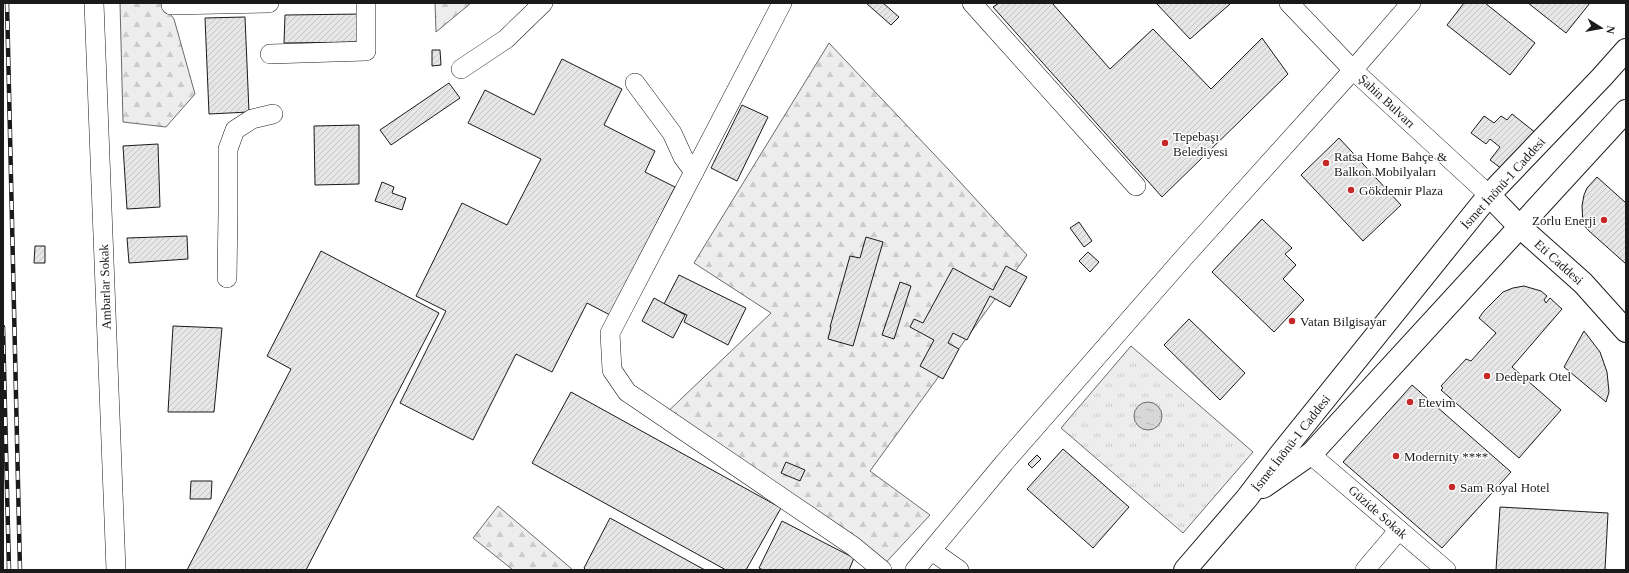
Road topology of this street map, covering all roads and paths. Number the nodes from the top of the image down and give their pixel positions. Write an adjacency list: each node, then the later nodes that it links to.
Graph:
1 (94, 3): 27 (street, Ambarlar Sokak)
2 (269, 3): 9 (street)
3 (366, 3): 11 (street)
4 (543, 3): 12 (street)
5 (782, 3): 17 (street)
6 (972, 3): 18 (street)
7 (1289, 3): 13 (street, Şahin Bulvarı)
8 (1411, 3): 13 (street)
9 (171, 5)
10 (1626, 50): 19 (main road, İsmet İnönü-1 Caddesi)
11 (270, 54)
12 (461, 68)
13 (1353, 70): 19 (street, Şahin Bulvarı); 26 (street)
14 (635, 83): 17 (street)
15 (1626, 111): 20 (main road, İsmet İnönü-1 Caddesi)
16 (273, 114): 21 (street)
17 (694, 172): 28 (street)
18 (1136, 186)
19 (1489, 194): 20 (main road, Eti Caddesi); 24 (main road, İsmet İnönü-1 Caddesi)
20 (1520, 227): 22 (main road, Eti Caddesi); 23 (main road, İsmet İnönü-1 Caddesi)
21 (227, 278)
22 (1626, 331)
23 (1310, 454): 24 (main road, İsmet İnönü-1 Caddesi); 25 (street, Güzide Sokak)
24 (1248, 498): 31 (main road)
25 (1399, 530): 32 (street); 33 (street, Güzide Sokak)
26 (932, 551): 29 (street); 30 (street)
27 (116, 570)
28 (882, 570)
29 (915, 570)
30 (959, 570)
31 (1186, 570)
32 (1366, 570)
33 (1446, 570)

